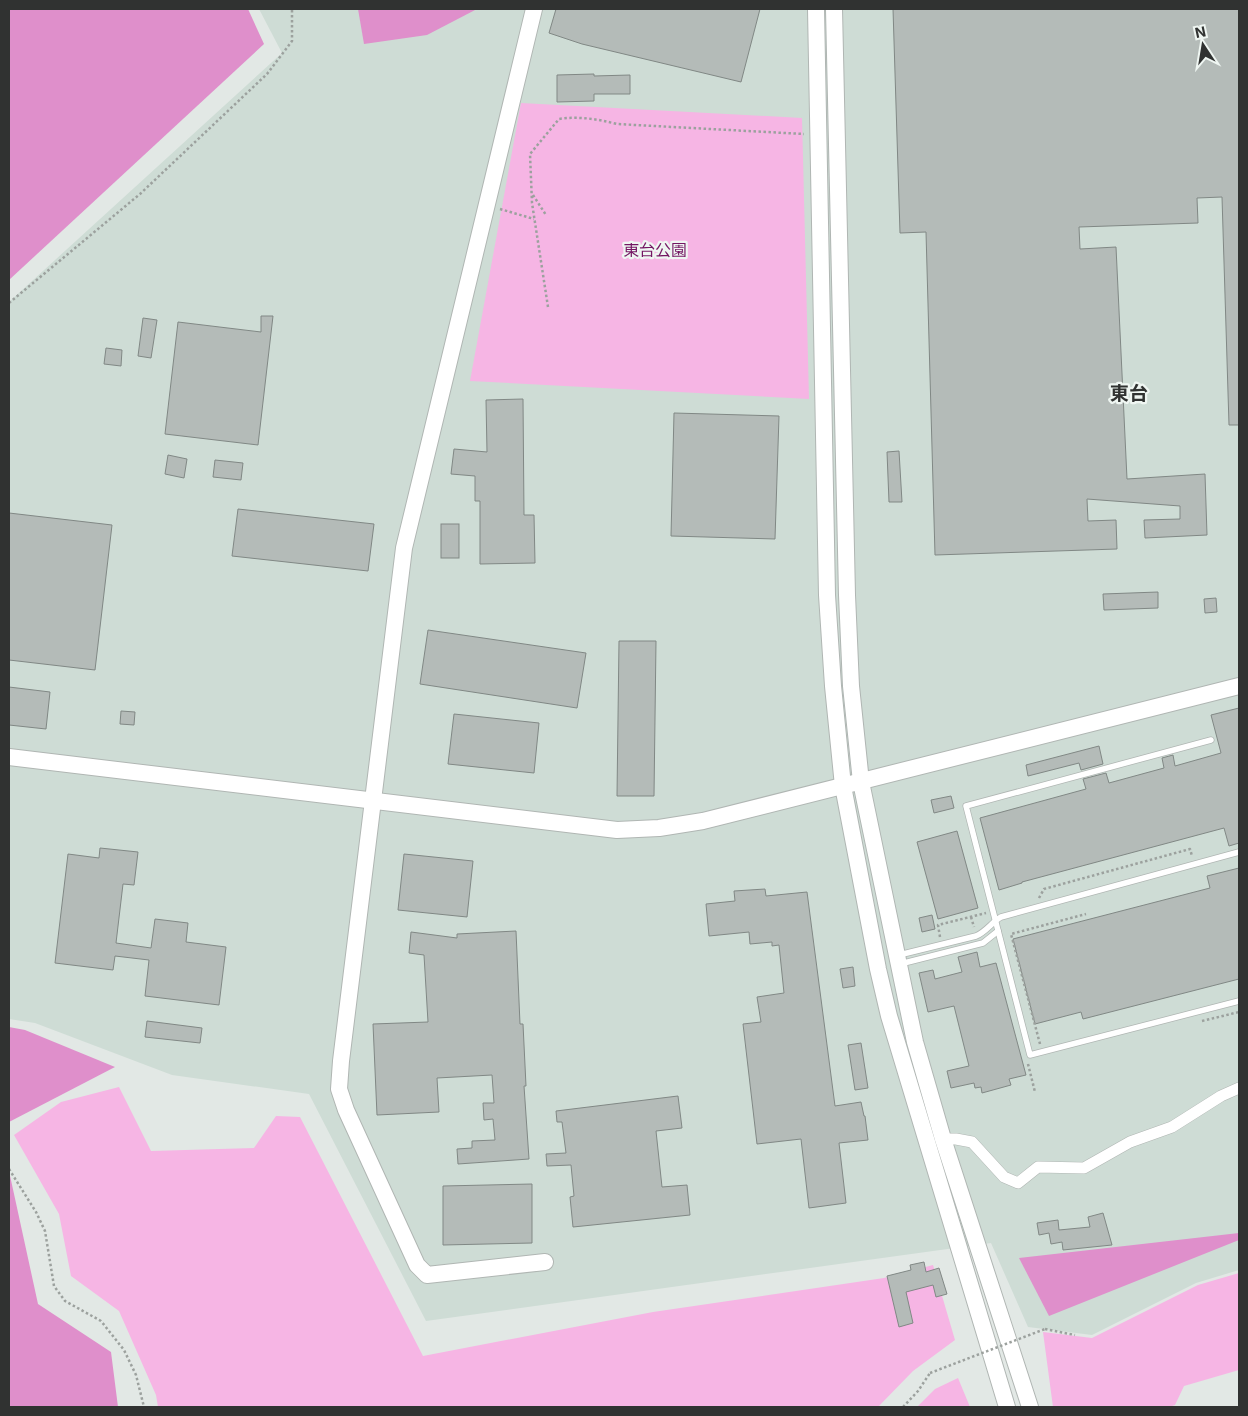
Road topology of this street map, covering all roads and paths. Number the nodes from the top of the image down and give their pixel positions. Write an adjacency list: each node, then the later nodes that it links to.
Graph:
1 (292, 9): 10 (path)
2 (534, 9): 7 (street)
3 (816, 9): 16 (street)
4 (834, 9): 15 (street)
5 (803, 134): 6 (path)
6 (532, 193): 8 (path); 9 (path)
7 (486, 206): 9 (path); 17 (street)
8 (546, 215)
9 (534, 219): 11 (path)
10 (9, 303)
11 (548, 307)
12 (1239, 686): 15 (street)
13 (1211, 740): 24 (lane)
14 (9, 757): 17 (street)
15 (861, 782): 16 (street); 28 (street)
16 (843, 786): 17 (street); 38 (street)
17 (373, 801): 34 (street)
18 (1239, 852): 24 (lane)
19 (1193, 859): 20 (path)
20 (1031, 901)
21 (986, 913): 23 (path)
22 (1086, 914): 30 (path)
23 (971, 917): 25 (path); 27 (path)
24 (995, 920): 26 (lane); 28 (lane)
25 (975, 931)
26 (998, 931): 28 (lane); 29 (lane)
27 (932, 940)
28 (898, 960): 32 (street)
29 (1239, 1001)
30 (1046, 1042)
31 (1239, 1088): 32 (street)
32 (943, 1139): 39 (street)
33 (9, 1168): 36 (path)
34 (544, 1262)
35 (1075, 1335): 37 (path, bridge)
36 (144, 1407)
37 (903, 1407)
38 (1007, 1407)
39 (1030, 1407)

